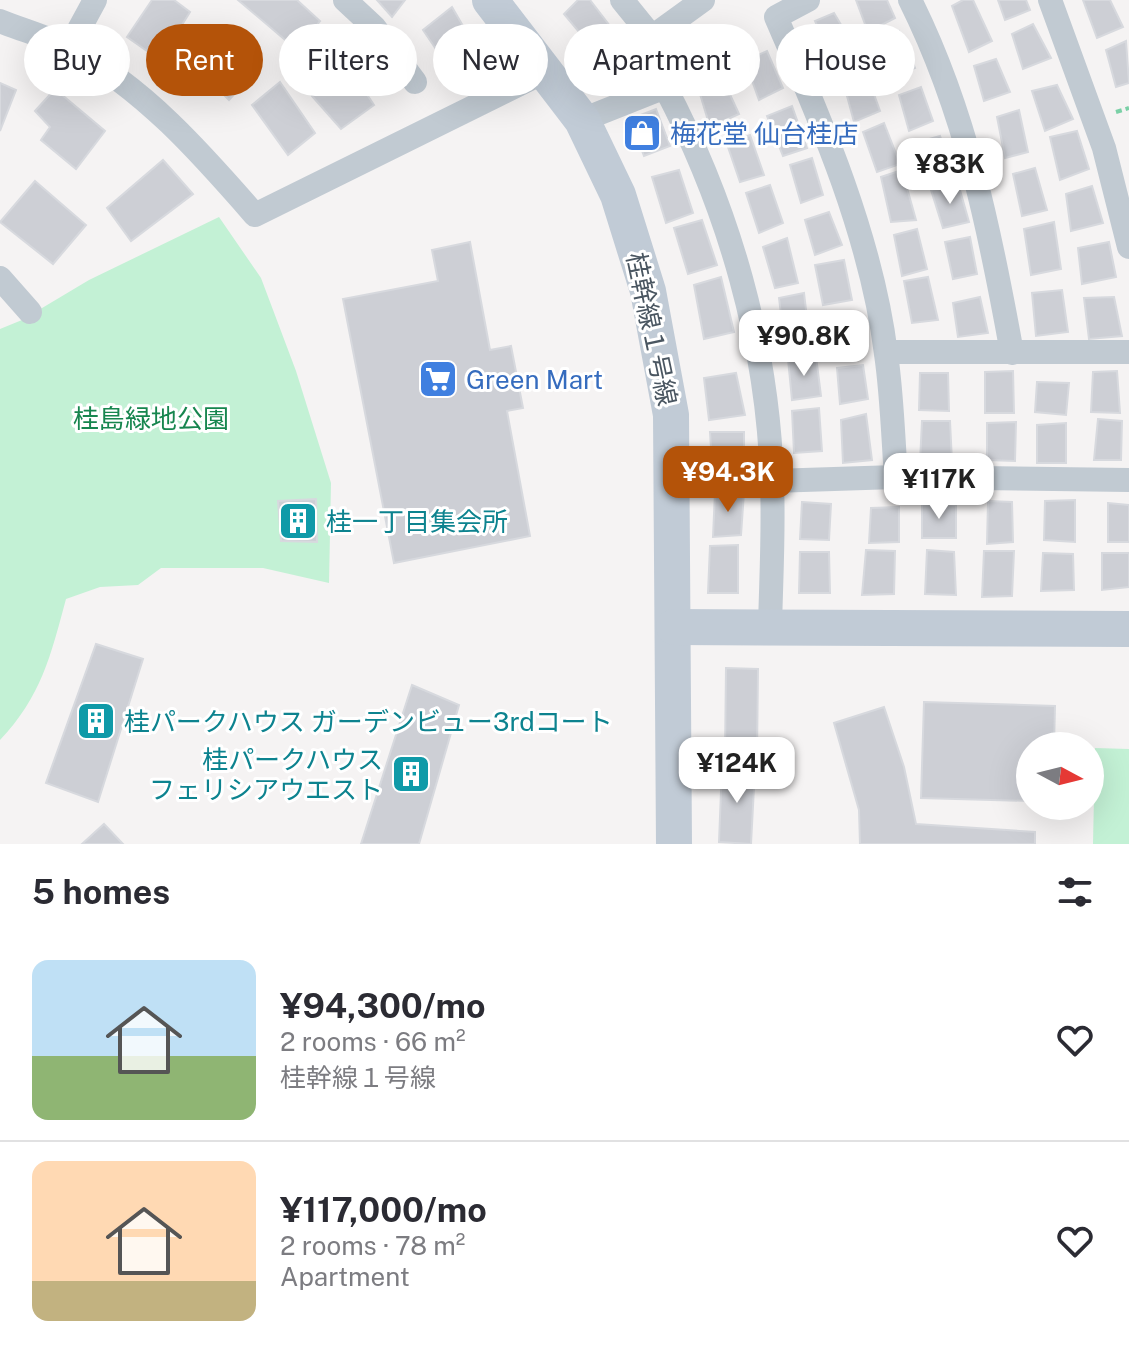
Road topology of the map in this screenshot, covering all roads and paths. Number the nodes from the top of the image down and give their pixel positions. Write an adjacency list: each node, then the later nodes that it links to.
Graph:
1 (95, 0): 10 (street)
2 (345, 0): 11 (street)
3 (490, 0): 12 (street, 桂幹線１号線)
4 (622, 0): 5 (street)
5 (703, 0)
6 (808, 0): 21 (street)
7 (910, 0): 23 (street)
8 (1050, 0): 18 (street)
9 (0, 21): 13 (street)
10 (82, 24)
11 (371, 24)
12 (508, 24)
13 (24, 30)
14 (548, 77): 17 (street, 桂幹線１号線)
15 (130, 91): 16 (street)
16 (495, 96)
17 (582, 120): 26 (street); 27 (street, 桂幹線１号線)
18 (1129, 247)
19 (0, 278): 20 (street)
20 (30, 312)
21 (886, 352): 23 (street); 24 (street)
22 (1129, 352): 23 (street)
23 (1012, 353)
24 (896, 477): 25 (street); 26 (street)
25 (1129, 480)
26 (772, 481): 28 (street)
27 (674, 627): 28 (street); 30 (street, 桂幹線１号線)
28 (770, 628): 29 (street)
29 (1129, 629)
30 (674, 844)

